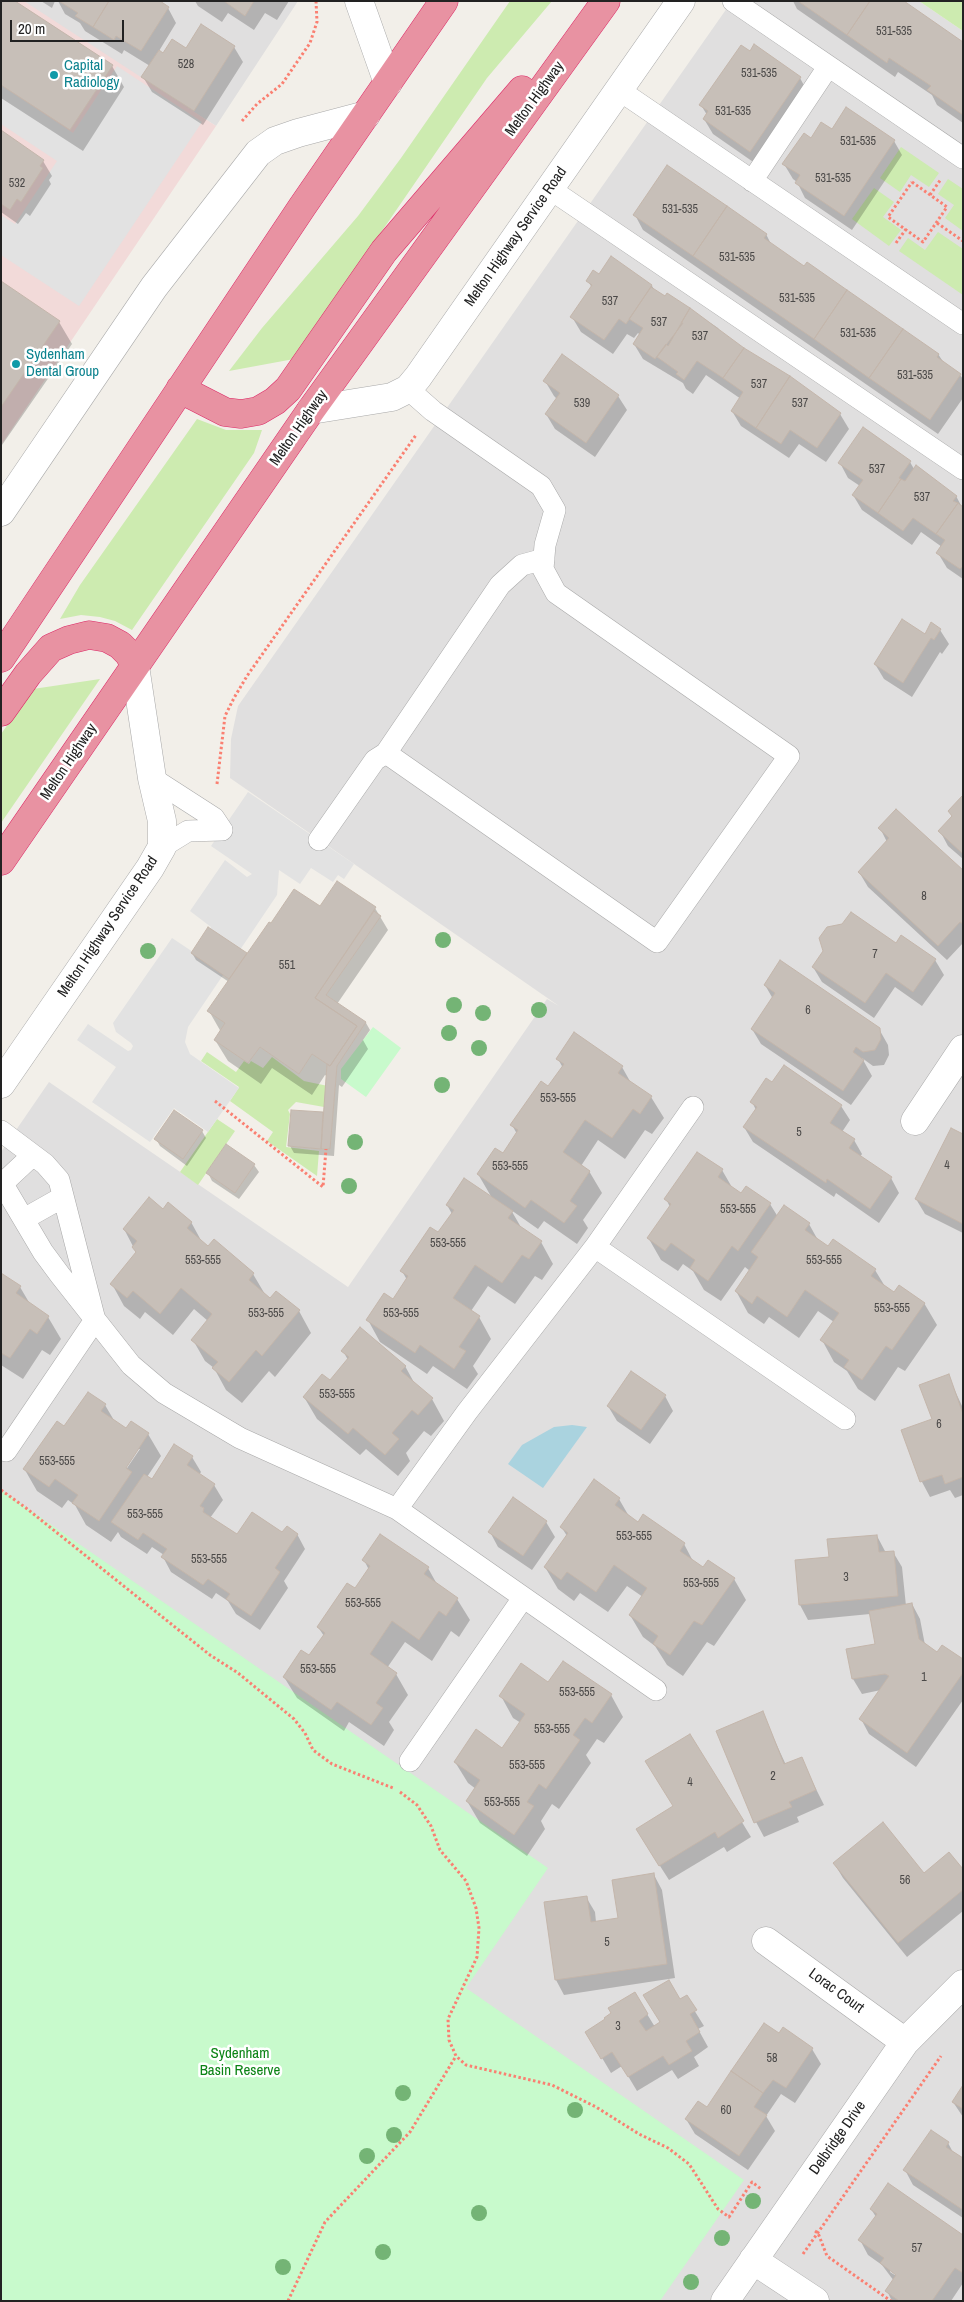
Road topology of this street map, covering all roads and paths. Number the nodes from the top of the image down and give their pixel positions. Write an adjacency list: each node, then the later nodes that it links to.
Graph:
1 (359, 1): 8 (street)
2 (444, 1): 8 (highway)
3 (598, 1): 17 (highway)
4 (606, 1): 19 (highway, Melton Highway)
5 (681, 1): 9 (street, Melton Highway Service Road)
6 (733, 1): 7 (lane)
7 (828, 66): 11 (lane); 12 (lane)
8 (388, 83): 10 (highway)
9 (619, 90): 12 (lane); 13 (street, Melton Highway Service Road)
10 (366, 115): 17 (highway); 22 (street)
11 (963, 158)
12 (752, 180): 16 (lane)
13 (550, 189): 18 (street, Melton Highway Service Road); 21 (lane)
14 (936, 223): 14 (path); 15 (path)
15 (963, 240)
16 (963, 324)
17 (180, 389): 24 (highway)
18 (408, 389): 19 (street, Melton Highway Service Road); 20 (lane)
19 (311, 410): 25 (highway, Melton Highway)
20 (433, 411): 23 (lane); 29 (path)
21 (963, 469)
22 (1, 512)
23 (544, 559): 27 (lane); 27 (lane)
24 (1, 658)
25 (134, 666): 26 (highway); 28 (street, Melton Highway Service Road); 32 (highway, Melton Highway)
26 (1, 712)
27 (386, 753): 30 (lane)
28 (152, 778): 29 (lane); 31 (street, Melton Highway Service Road)
29 (214, 818): 31 (lane)
30 (319, 840)
31 (162, 847): 34 (street, Melton Highway Service Road)
32 (1, 861)
33 (963, 1049): 37 (street)
34 (1, 1084)
35 (215, 1101): 39 (path)
36 (693, 1107): 44 (lane)
37 (915, 1121)
38 (1, 1131): 40 (lane)
39 (326, 1149)
40 (33, 1155): 41 (lane); 42 (lane)
41 (2, 1182): 43 (lane)
42 (63, 1197): 43 (lane); 45 (lane)
43 (13, 1210): 45 (lane)
44 (595, 1247): 46 (lane); 49 (lane)
45 (95, 1320): 47 (lane); 49 (lane)
46 (845, 1419)
47 (6, 1451)
48 (1, 1490): 57 (path)
49 (397, 1509): 50 (lane)
50 (523, 1598): 51 (lane); 52 (lane)
51 (656, 1690)
52 (410, 1761)
53 (766, 1941): 55 (street, Lorac Court)
54 (963, 1984): 55 (street, Delbridge Drive)
55 (905, 2042): 58 (street, Delbridge Drive)
56 (947, 2049): 59 (path)
57 (456, 2056): 58 (path); 62 (path)
58 (787, 2212): 59 (path); 60 (street, Delbridge Drive)
59 (818, 2233): 61 (path); 65 (path)
60 (753, 2260): 61 (street); 63 (street, Delbridge Drive)
61 (785, 2281): 64 (street)
62 (288, 2301)
63 (725, 2301)
64 (815, 2301)
65 (891, 2301)

